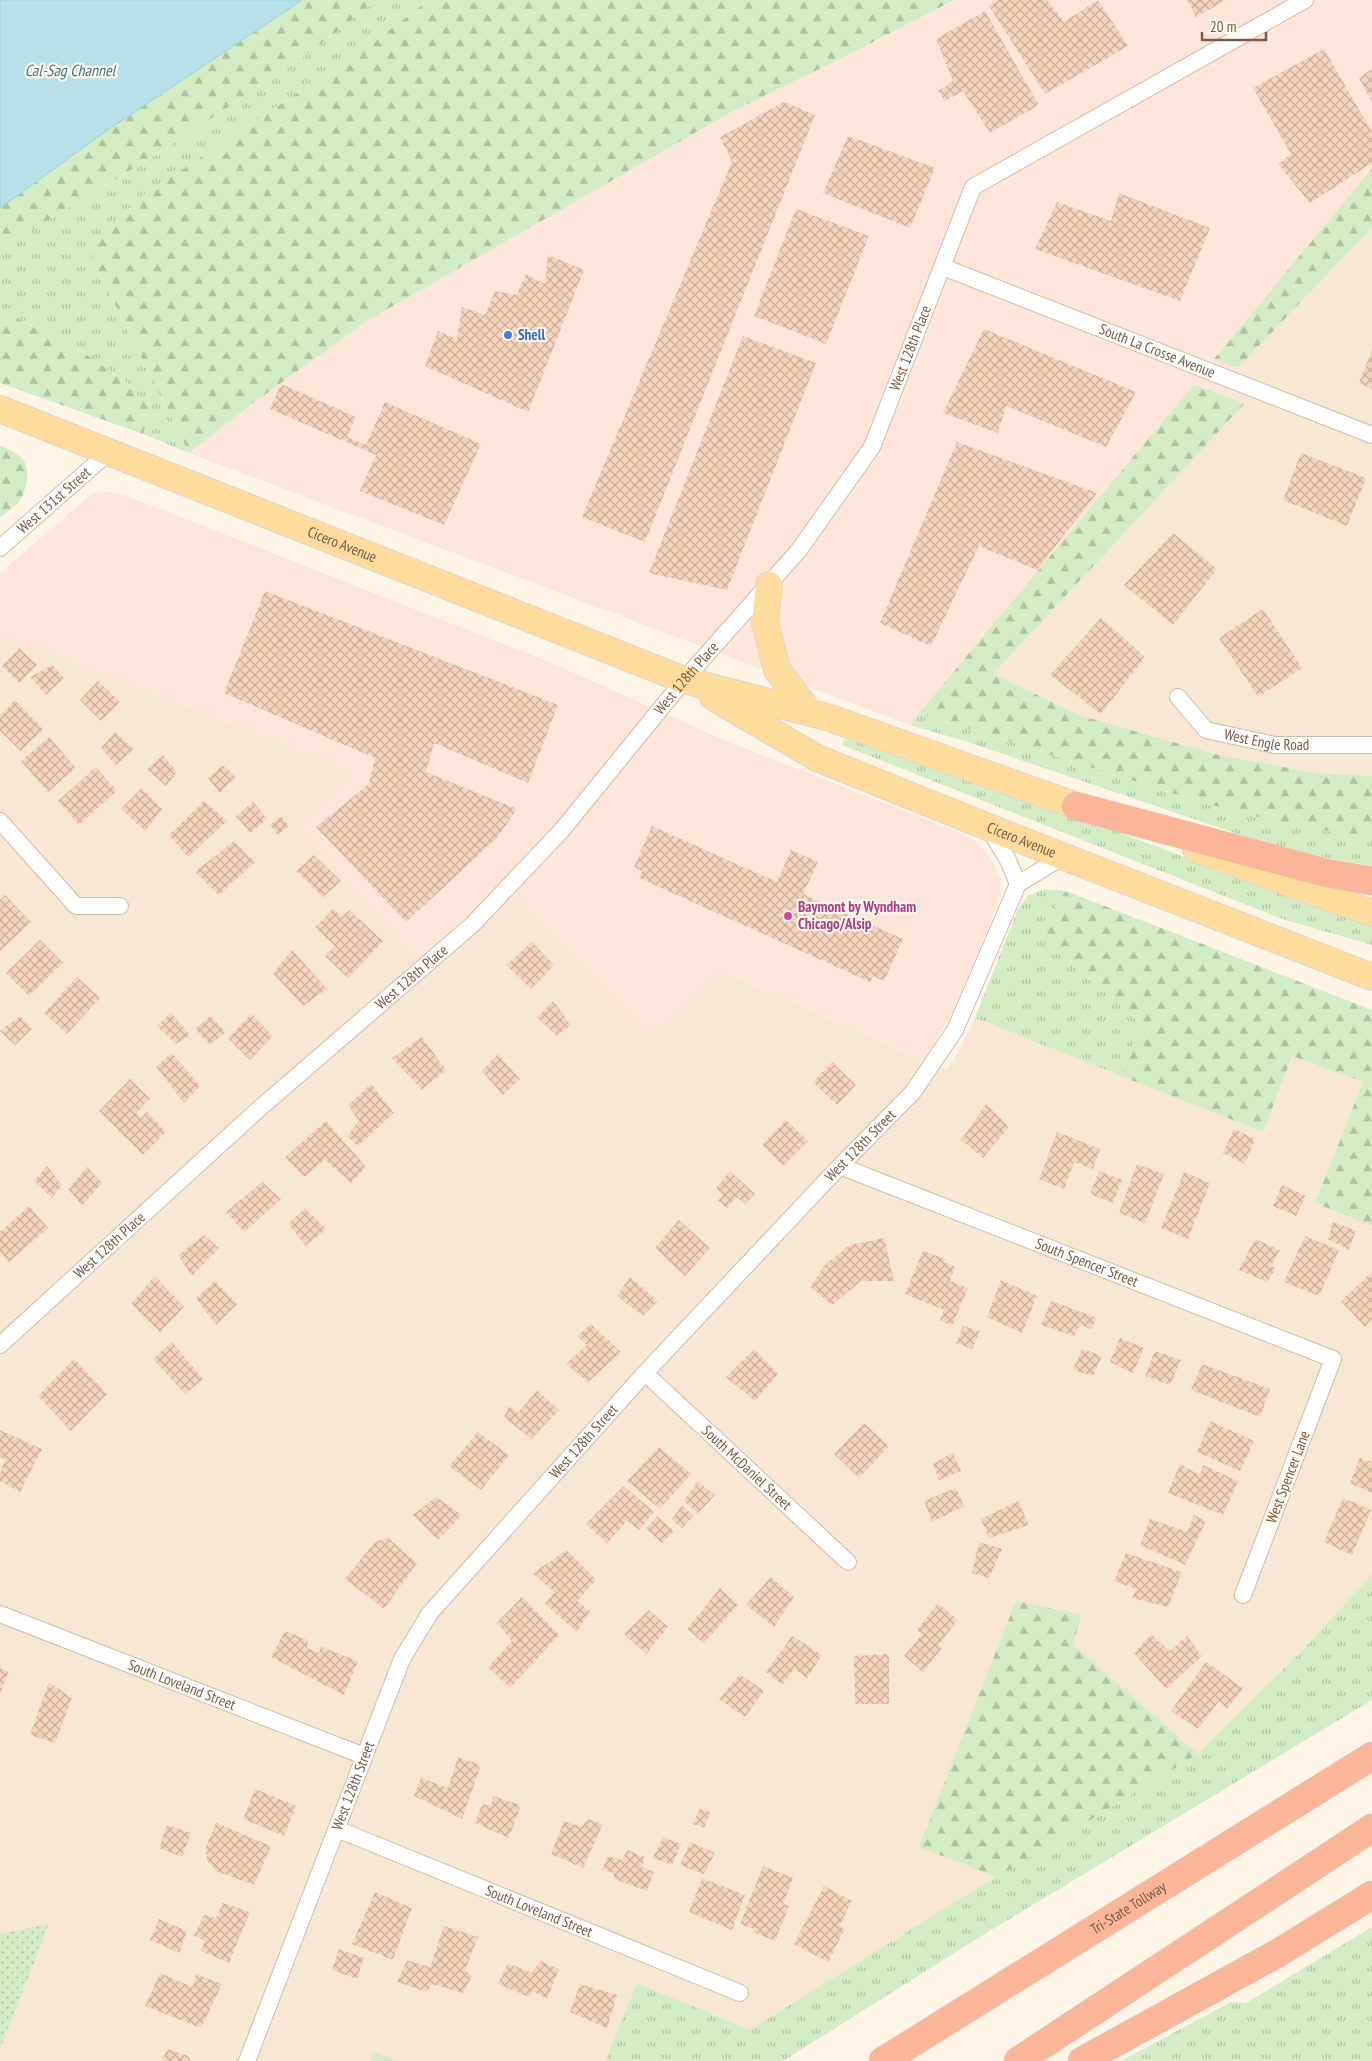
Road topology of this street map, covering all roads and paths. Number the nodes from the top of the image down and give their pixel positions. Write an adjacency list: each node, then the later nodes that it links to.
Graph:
1 (1305, 0): 2 (street, West 128th Place)
2 (943, 267): 4 (street, South La Crosse Avenue); 7 (street, West 128th Place)
3 (0, 409): 5 (main road, Cicero Avenue)
4 (1372, 435)
5 (109, 452): 6 (street, West 131st Street); 8 (main road, Cicero Avenue)
6 (0, 548)
7 (769, 585): 8 (street, West 128th Place); 10 (main road)
8 (684, 680): 10 (main road, Cicero Avenue); 14 (main road, Cicero Avenue); 22 (street, West 128th Place)
9 (1178, 697): 11 (street, West Engle Road)
10 (808, 712): 12 (main road, Cicero Avenue)
11 (1372, 745)
12 (1076, 806): 16 (highway); 19 (main road, Cicero Avenue)
13 (0, 821): 18 (street)
14 (988, 827): 15 (main road, Cicero Avenue); 17 (street)
15 (1064, 856): 17 (street); 20 (main road, Cicero Avenue)
16 (1372, 881)
17 (1018, 884): 21 (street, West 128th Street)
18 (120, 906)
19 (1372, 913)
20 (1372, 977)
21 (840, 1166): 23 (street, South Spencer Street); 24 (street, West 128th Street)
22 (0, 1345)
23 (1333, 1359): 26 (street, West Spencer Lane)
24 (645, 1373): 25 (street, South McDaniel Street); 28 (street, West 128th Street)
25 (848, 1562)
26 (1243, 1595)
27 (0, 1614): 28 (street, South Loveland Street)
28 (364, 1756): 31 (street, West 128th Street)
29 (1372, 1756): 35 (highway, Tri-State Tollway)
30 (1372, 1828): 36 (highway)
31 (337, 1829): 33 (street, South Loveland Street); 34 (street, West 128th Street)
32 (1372, 1895): 37 (highway)
33 (740, 1993)
34 (247, 2061)
35 (883, 2061)
36 (1018, 2061)
37 (1082, 2061)

